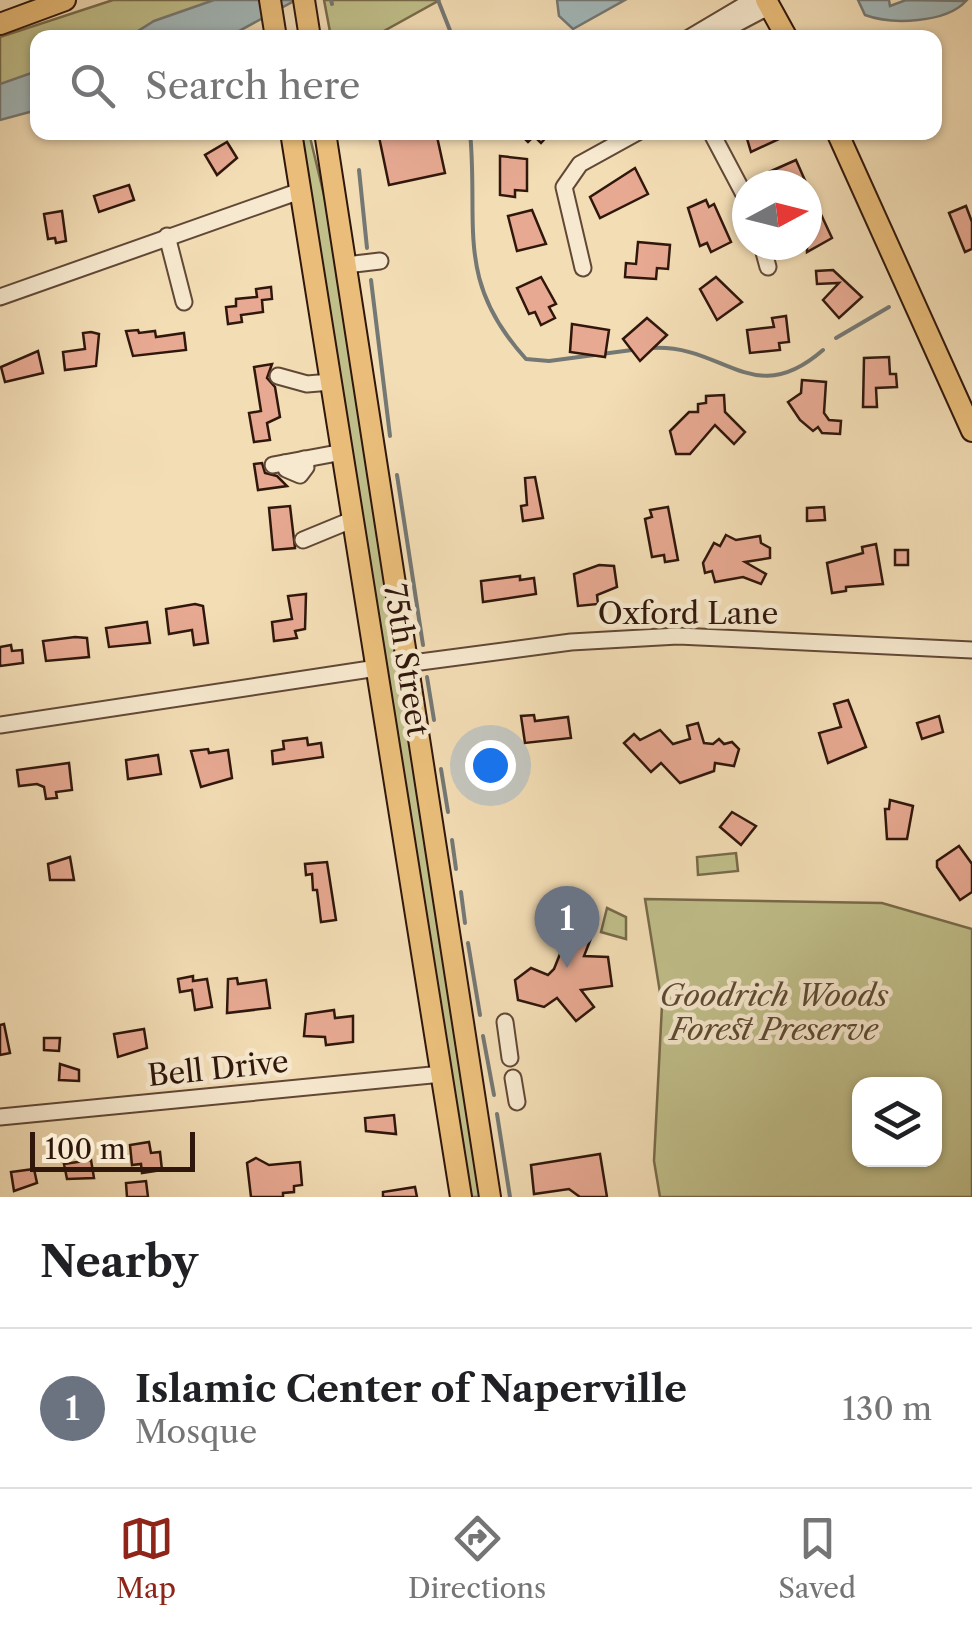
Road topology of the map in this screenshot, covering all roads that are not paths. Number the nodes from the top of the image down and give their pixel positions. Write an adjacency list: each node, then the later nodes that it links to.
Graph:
1 (66, 0): 4 (main road)
2 (270, 0): 5 (main road)
3 (763, 2): 6 (street); 7 (street); 8 (main road)
4 (0, 24)
5 (275, 30)
6 (705, 30)
7 (721, 30)
8 (782, 30)
9 (292, 140): 15 (main road, 75th Street)
10 (326, 140): 19 (main road, 75th Street)
11 (624, 140): 21 (street)
12 (715, 140): 14 (street)
13 (840, 140): 26 (main road)
14 (732, 172)
15 (300, 190): 16 (street); 25 (main road, 75th Street)
16 (166, 236): 22 (street); 23 (street)
17 (766, 260): 20 (street)
18 (380, 261): 19 (street)
19 (346, 266): 32 (main road, 75th Street)
20 (768, 267)
21 (584, 268)
22 (0, 297)
23 (184, 302)
24 (278, 376): 25 (street)
25 (331, 382): 27 (main road, 75th Street)
26 (972, 431)
27 (342, 452): 28 (street); 29 (main road, 75th Street)
28 (279, 464)
29 (354, 519): 30 (street); 33 (main road, 75th Street)
30 (303, 540)
31 (972, 650): 32 (street, Oxford Lane)
32 (405, 664): 42 (main road, 75th Street)
33 (377, 668): 34 (street); 37 (main road, 75th Street)
34 (0, 724)
35 (505, 1022): 36 (street)
36 (510, 1058)
37 (442, 1074): 40 (street, Bell Drive); 41 (main road, 75th Street)
38 (514, 1078): 39 (street)
39 (517, 1102)
40 (0, 1117)
41 (461, 1197)
42 (490, 1197)

